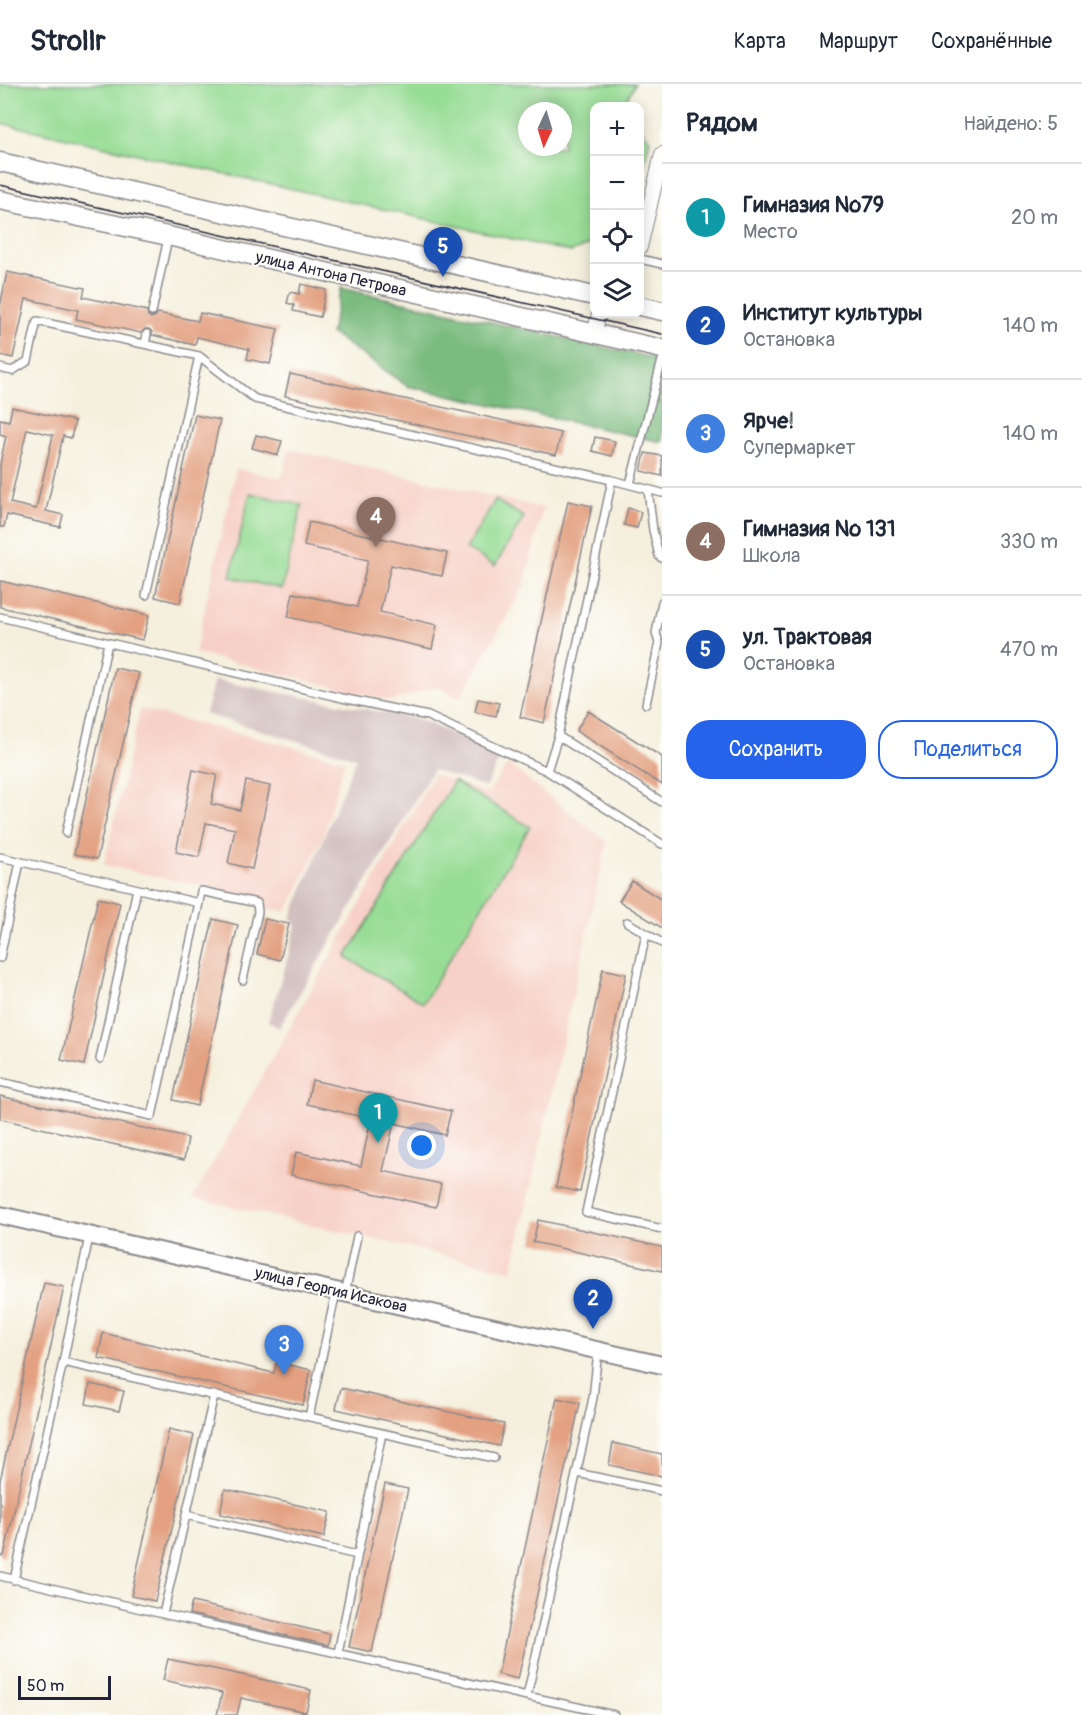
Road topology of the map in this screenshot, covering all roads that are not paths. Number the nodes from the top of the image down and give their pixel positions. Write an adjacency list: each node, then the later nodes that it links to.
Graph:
1 (662, 154): 3 (street)
2 (0, 162): 9 (main road)
3 (657, 198): 5 (street)
4 (0, 200): 6 (main road, улица Антона Петрова)
5 (644, 233)
6 (168, 236): 11 (lane); 15 (main road, улица Антона Петрова)
7 (644, 260): 8 (lane)
8 (662, 264)
9 (590, 295)
10 (644, 307): 12 (main road)
11 (152, 312)
12 (662, 312)
13 (598, 318): 15 (street)
14 (147, 334): 16 (lane)
15 (594, 334): 17 (main road, улица Антона Петрова)
16 (146, 344): 18 (lane); 20 (lane)
17 (662, 349)
18 (199, 356): 21 (lane); 26 (lane)
19 (662, 360): 22 (lane)
20 (0, 368)
21 (612, 480): 22 (lane); 33 (lane)
22 (630, 484): 23 (lane)
23 (648, 490): 24 (lane); 25 (lane)
24 (662, 493)
25 (662, 558)
26 (146, 595)
27 (662, 602): 32 (lane)
28 (0, 618): 29 (lane)
29 (108, 643): 31 (lane); 36 (lane)
30 (343, 689): 31 (lane)
31 (342, 698): 34 (lane)
32 (646, 704)
33 (558, 736): 34 (lane); 35 (lane)
34 (547, 771): 37 (lane)
35 (662, 802)
36 (66, 833)
37 (662, 844)
38 (0, 857): 39 (lane)
39 (20, 862): 40 (lane); 45 (lane)
40 (137, 889): 41 (lane); 47 (lane)
41 (199, 903): 46 (lane); 48 (lane)
42 (627, 922): 43 (lane)
43 (646, 934): 44 (lane); 50 (lane)
44 (662, 943)
45 (0, 958)
46 (243, 980)
47 (100, 1059)
48 (0, 1082)
49 (0, 1215): 51 (street, улица Георгия Исакова)
50 (662, 1229)
51 (89, 1234): 53 (street, улица Георгия Исакова); 55 (lane)
52 (357, 1236): 53 (lane)
53 (340, 1293): 54 (street, улица Георгия Исакова); 58 (lane)
54 (598, 1351): 56 (street, улица Георгия Исакова); 61 (lane)
55 (63, 1362): 57 (lane); 66 (lane)
56 (662, 1365)
57 (214, 1395): 58 (lane); 63 (lane)
58 (309, 1417): 59 (lane)
59 (382, 1433): 60 (lane); 64 (lane)
60 (494, 1458)
61 (577, 1473): 62 (lane); 69 (lane)
62 (662, 1491)
63 (186, 1515): 64 (lane); 67 (lane)
64 (357, 1555): 68 (lane)
65 (0, 1576): 66 (lane)
66 (14, 1580): 67 (lane)
67 (163, 1614): 68 (lane)
68 (338, 1653): 69 (lane)
69 (527, 1696): 70 (lane)
70 (614, 1715)

